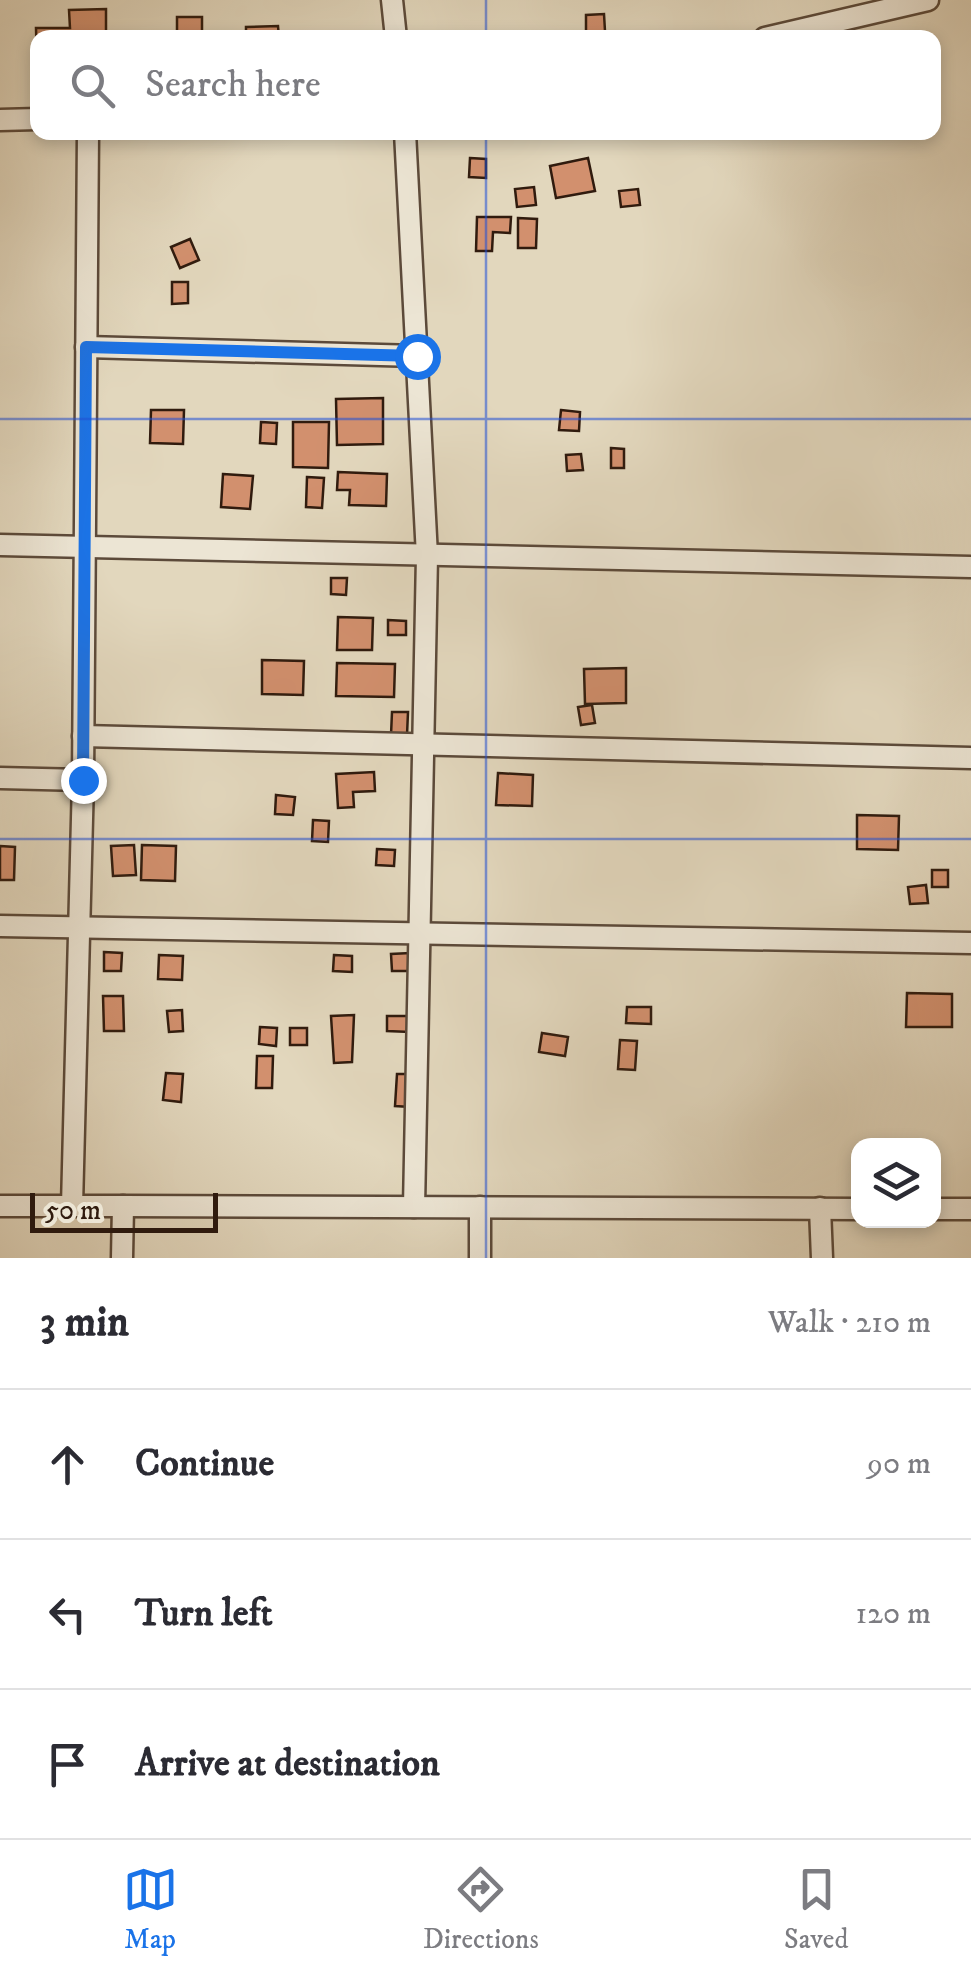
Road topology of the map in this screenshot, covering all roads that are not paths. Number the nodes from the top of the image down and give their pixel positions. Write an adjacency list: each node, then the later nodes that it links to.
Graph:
1 (392, 0): 3 (street)
2 (928, 0): 4 (street)
3 (395, 30)
4 (799, 30)
5 (30, 118): 6 (street)
6 (0, 120)
7 (88, 140): 9 (street)
8 (405, 140): 10 (street)
9 (86, 347): 10 (street); 12 (street)
10 (417, 356): 13 (street)
11 (0, 545): 12 (street)
12 (84, 547): 13 (street); 15 (street)
13 (427, 556): 14 (street); 16 (street)
14 (971, 566)
15 (83, 736): 16 (street); 19 (street)
16 (424, 744): 17 (street); 22 (street)
17 (971, 758)
18 (0, 778): 19 (street)
19 (83, 780): 21 (street)
20 (0, 926): 21 (street)
21 (79, 927): 22 (street); 25 (street)
22 (420, 932): 23 (street); 27 (street)
23 (971, 943)
24 (0, 1206): 25 (street)
25 (72, 1206): 26 (street)
26 (123, 1206): 27 (street); 33 (street)
27 (414, 1207): 28 (street)
28 (480, 1207): 29 (street); 34 (street)
29 (820, 1208): 30 (street); 35 (street)
30 (851, 1208)
31 (941, 1209): 32 (street)
32 (971, 1209)
33 (122, 1258)
34 (480, 1258)
35 (822, 1258)

